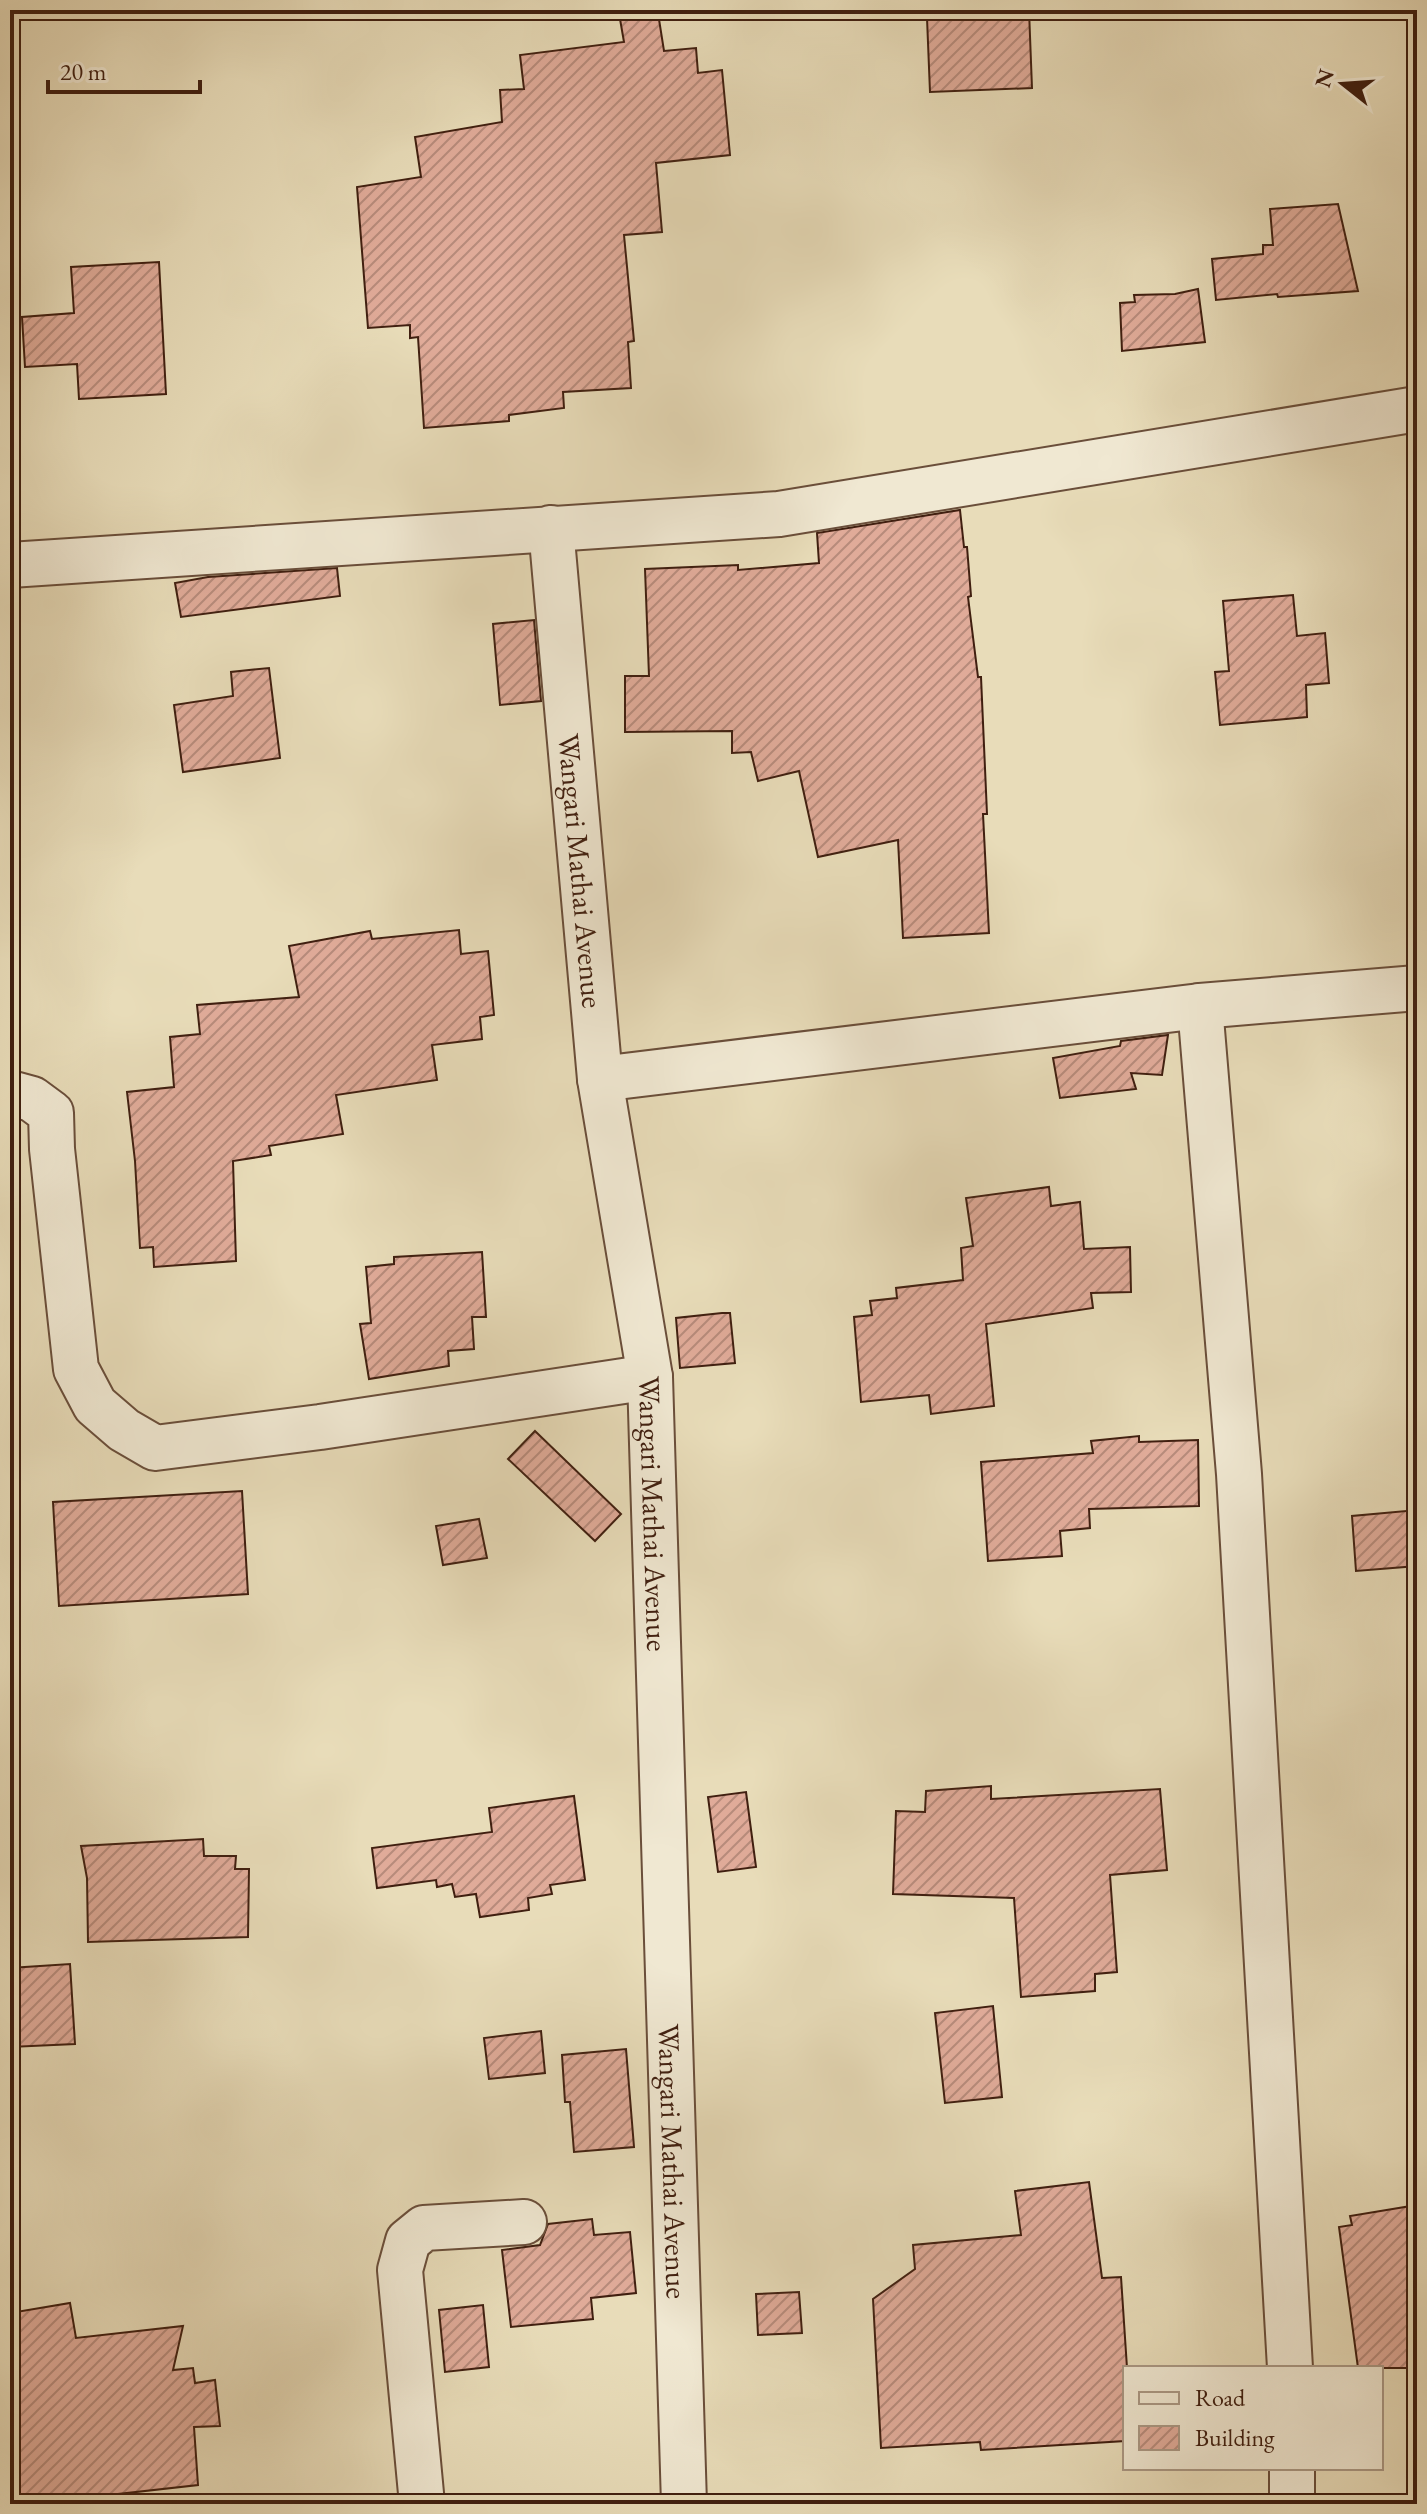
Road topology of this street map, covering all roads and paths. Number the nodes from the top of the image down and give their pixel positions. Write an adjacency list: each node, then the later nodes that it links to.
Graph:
1 (1417, 409): 2 (street)
2 (551, 528): 3 (street); 6 (street, Wangari Mathai Avenue)
3 (10, 565)
4 (1417, 988): 5 (street)
5 (1200, 1006): 6 (street); 10 (street)
6 (600, 1079): 8 (street, Wangari Mathai Avenue)
7 (10, 1093): 8 (street)
8 (650, 1377): 13 (street, Wangari Mathai Avenue)
9 (524, 2222): 12 (street)
10 (1290, 2366)
11 (1292, 2470): 14 (street)
12 (422, 2504)
13 (684, 2504)
14 (1292, 2504)

